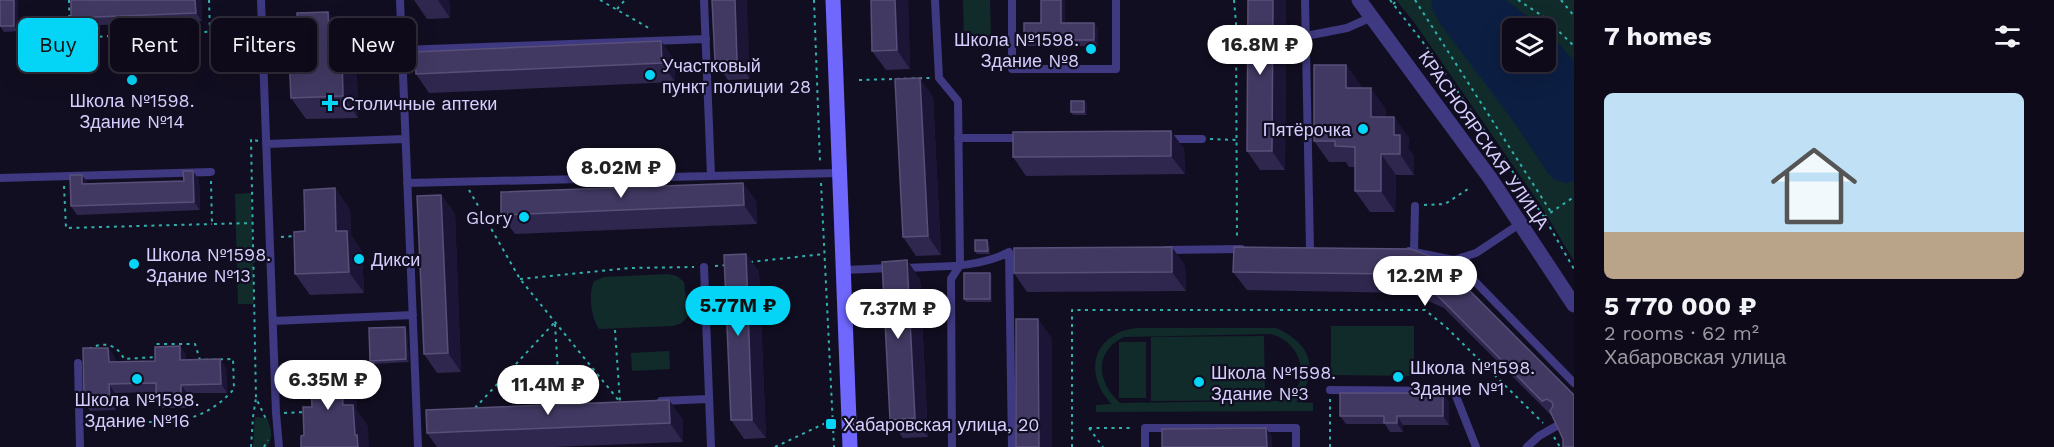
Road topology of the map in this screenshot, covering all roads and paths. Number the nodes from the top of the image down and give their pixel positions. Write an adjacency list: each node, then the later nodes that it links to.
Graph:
1 (69, 0): 27 (path)
2 (209, 0): 27 (path)
3 (261, 0): 25 (lane)
4 (400, 0): 26 (lane)
5 (600, 0): 22 (path)
6 (626, 0): 22 (path)
7 (704, 0): 29 (lane)
8 (814, 0): 46 (path)
9 (833, 0): 45 (main road)
10 (935, 0): 35 (lane)
11 (1012, 0): 12 (lane)
12 (1116, 0)
13 (1234, 0): 42 (path)
14 (1305, 0): 28 (lane)
15 (1359, 0): 24 (street, КРАСНОЯРСКАЯ УЛИЦА)
16 (1390, 0): 21 (path)
17 (1398, 0): 21 (path)
18 (1415, 0): 55 (path)
19 (1518, 0): 31 (path)
20 (1561, 0): 23 (path)
21 (1393, 4): 56 (path)
22 (617, 9): 30 (path)
23 (1574, 16)
24 (1372, 17): 28 (lane); 57 (street, КРАСНОЯРСКАЯ УЛИЦА)
25 (262, 18)
26 (401, 18)
27 (210, 32)
28 (1306, 36): 66 (lane)
29 (706, 39): 30 (lane); 48 (lane)
30 (670, 40): 32 (lane)
31 (1574, 46)
32 (416, 49)
33 (263, 72): 43 (lane)
34 (403, 72): 39 (lane)
35 (939, 78): 36 (path); 37 (lane)
36 (858, 80)
37 (958, 138): 38 (lane); 77 (lane)
38 (1028, 138)
39 (405, 139): 43 (lane); 51 (lane)
40 (1156, 139): 41 (lane)
41 (1202, 140): 42 (path)
42 (1237, 140): 63 (path)
43 (266, 144): 58 (path); 61 (lane)
44 (211, 172): 47 (lane); 59 (path)
45 (840, 173): 46 (lane); 80 (main road)
46 (821, 174): 48 (lane); 73 (path)
47 (64, 176): 49 (lane); 59 (path)
48 (711, 177): 50 (lane)
49 (0, 178)
50 (464, 182): 51 (lane); 81 (path)
51 (407, 183): 83 (lane)
52 (1468, 189): 54 (path)
53 (1574, 197): 55 (path)
54 (1415, 206): 70 (lane)
55 (1551, 212): 56 (path)
56 (1544, 217): 79 (path)
57 (1521, 223): 74 (lane); 82 (street, КРАСНОЯРСКАЯ УЛИЦА)
58 (253, 224): 59 (path); 62 (path)
59 (212, 225)
60 (300, 236): 61 (path)
61 (270, 237): 62 (path); 84 (lane)
62 (253, 238): 90 (path)
63 (1238, 249): 64 (lane); 68 (lane)
64 (1248, 249)
65 (1300, 249): 66 (lane)
66 (1310, 249): 67 (lane)
67 (1322, 249)
68 (1157, 250)
69 (1402, 250): 70 (lane)
70 (1414, 251): 74 (lane)
71 (1009, 252): 72 (lane); 77 (lane); 117 (lane)
72 (1020, 252)
73 (824, 254): 75 (path); 100 (path)
74 (1454, 260): 88 (lane)
75 (747, 262)
76 (737, 264): 78 (path)
77 (960, 265): 80 (lane); 116 (lane)
78 (704, 267): 81 (path); 91 (lane)
79 (1574, 269)
80 (844, 270): 115 (main road)
81 (520, 279): 85 (path)
82 (1574, 305)
83 (413, 315): 84 (lane); 95 (lane)
84 (273, 321): 99 (lane)
85 (555, 322): 86 (path); 93 (path); 94 (path)
86 (615, 330)
87 (78, 363): 101 (lane); 101 (path)
88 (1574, 383)
89 (1330, 390): 122 (path); 123 (lane)
90 (256, 398): 97 (path); 108 (path)
91 (708, 399): 92 (lane); 112 (lane)
92 (653, 401)
93 (560, 405)
94 (475, 408)
95 (417, 411): 96 (lane); 111 (lane)
96 (428, 411)
97 (263, 412): 99 (path); 103 (path)
98 (306, 412): 99 (path)
99 (276, 413): 110 (lane)
100 (832, 420): 113 (path); 114 (path)
101 (80, 424): 107 (lane)
102 (1560, 424): 105 (lane)
103 (268, 426)
104 (1145, 428): 119 (path); 120 (lane); 121 (lane)
105 (1550, 430): 118 (path); 124 (lane); 125 (path)
106 (271, 435): 109 (path)
107 (80, 447)
108 (251, 447)
109 (264, 447)
110 (279, 447)
111 (418, 447)
112 (711, 447)
113 (776, 447)
114 (834, 447)
115 (850, 447)
116 (952, 447)
117 (1012, 447)
118 (1072, 447)
119 (1103, 447)
120 (1144, 447)
121 (1296, 447)
122 (1330, 447)
123 (1476, 447)
124 (1527, 447)
125 (1560, 447)

